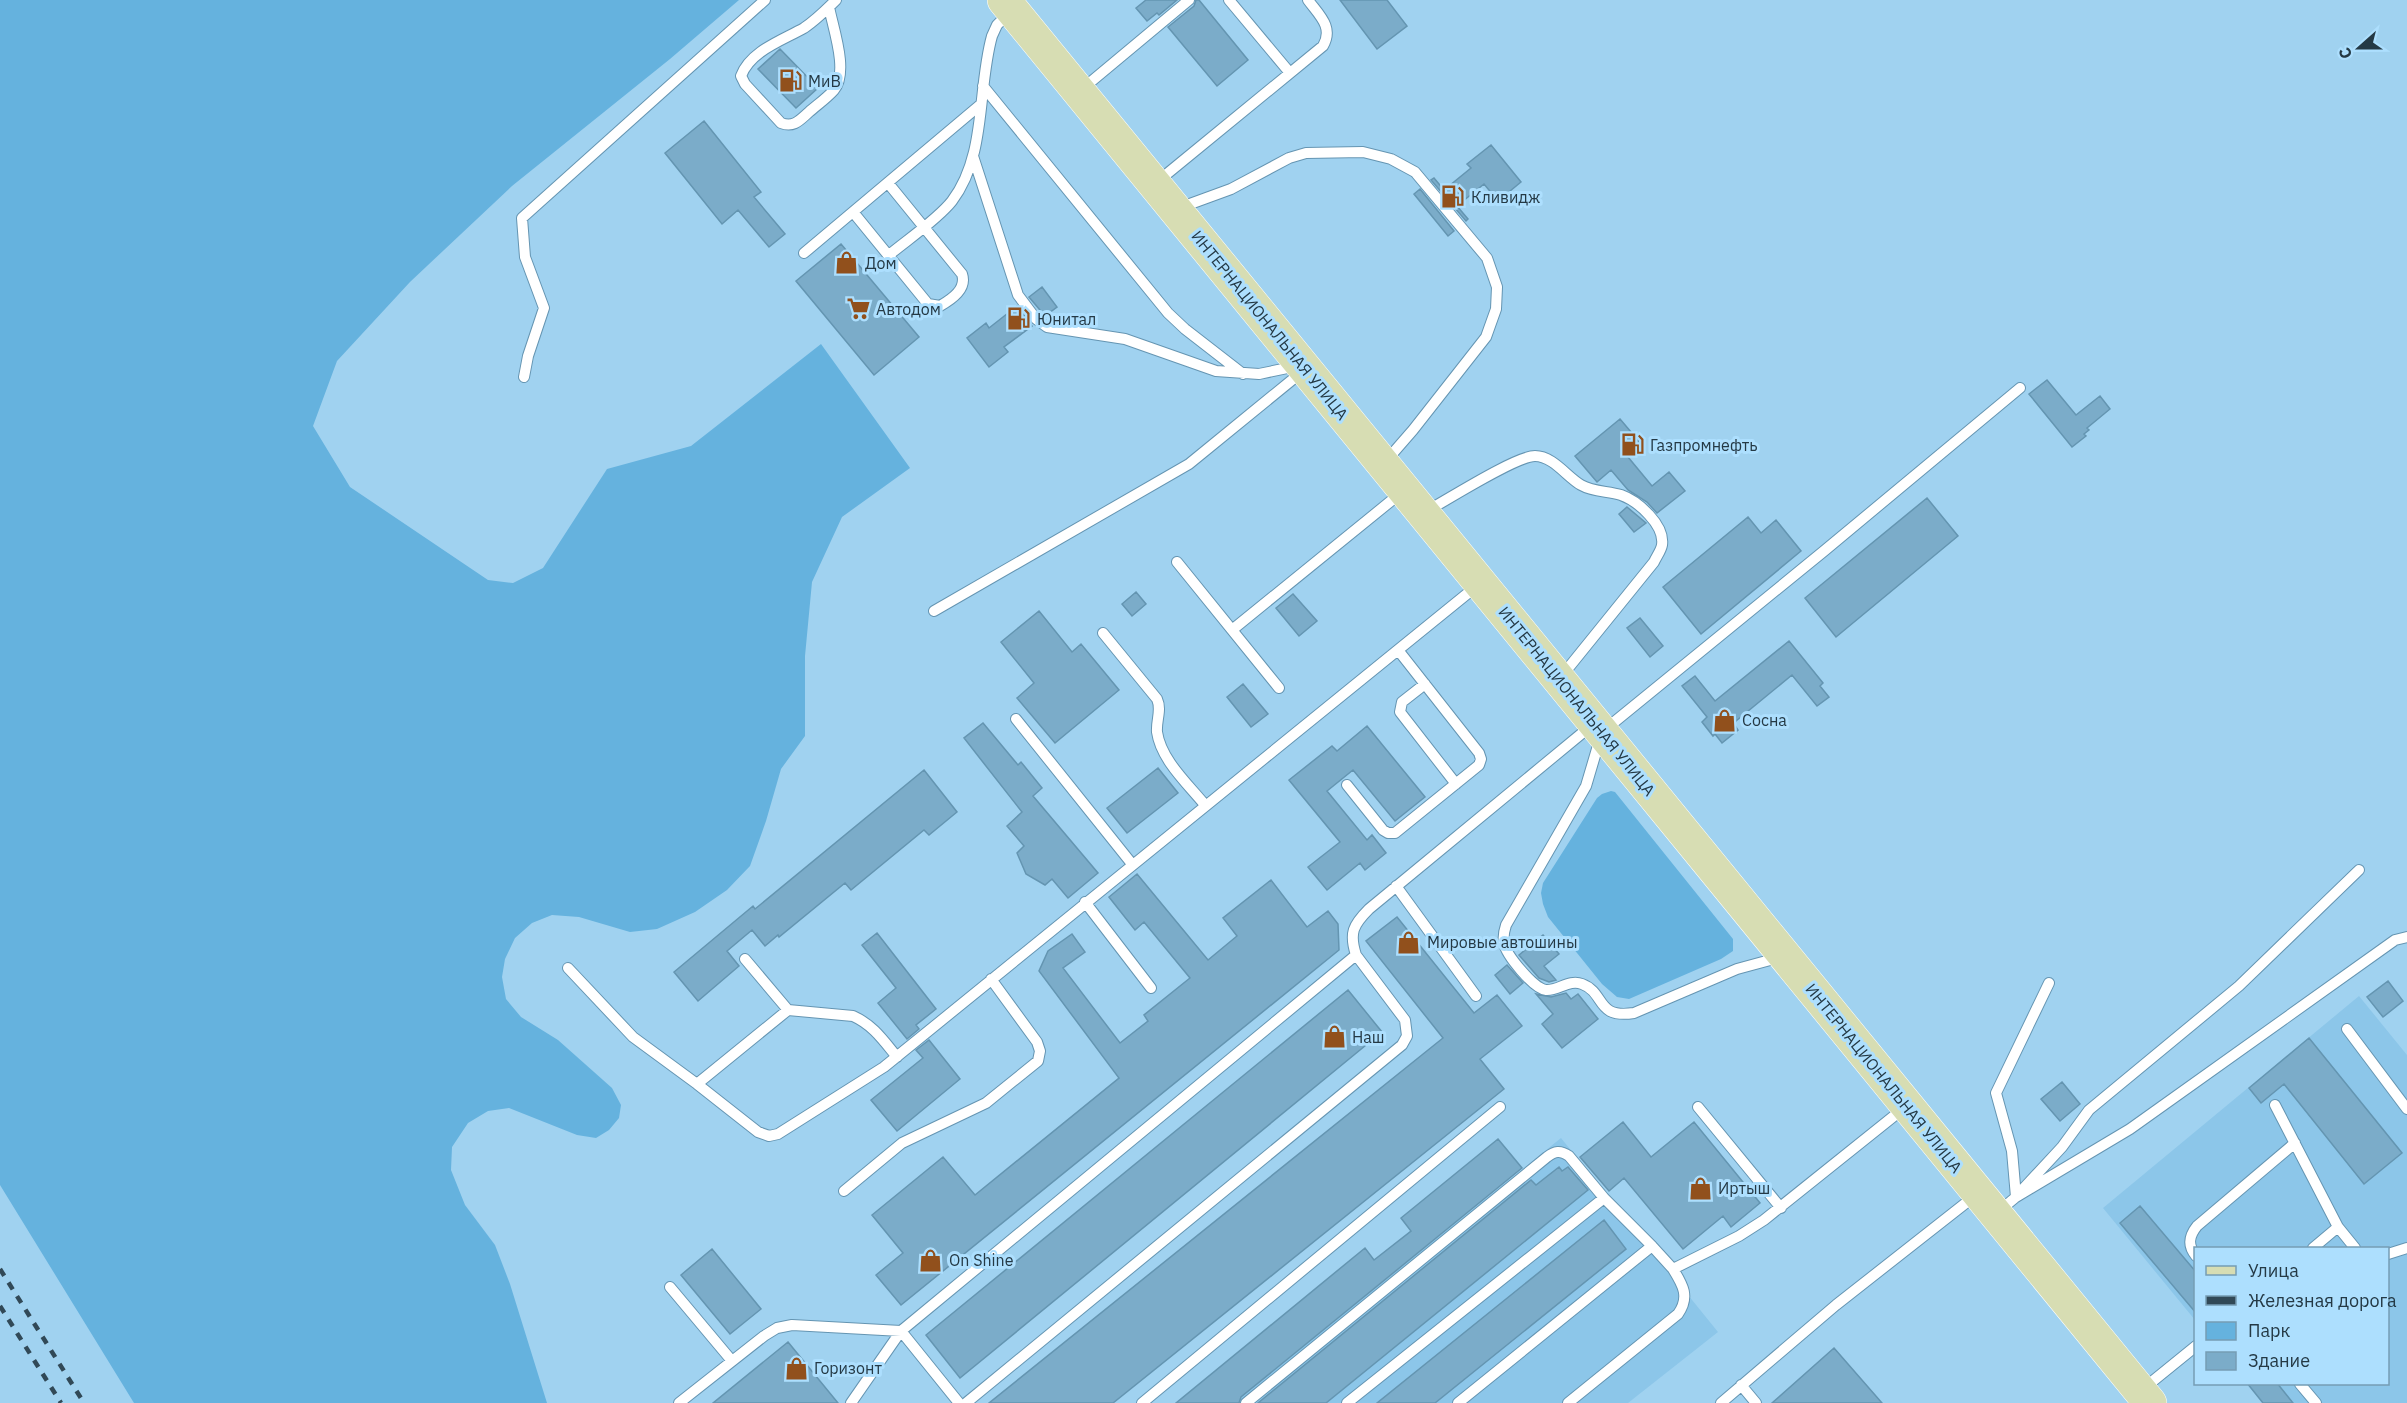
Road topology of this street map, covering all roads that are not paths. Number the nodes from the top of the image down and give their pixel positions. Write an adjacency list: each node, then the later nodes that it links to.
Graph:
1 (765, 0): 21 (lane)
2 (1189, 0): 9 (lane)
3 (1229, 0): 7 (lane)
4 (1308, 0): 7 (lane)
5 (833, 3): 5 (lane)
6 (1008, 5): 8 (lane); 9 (main road, ИНТЕРНАЦИОНАЛЬНАЯ УЛИЦА)
7 (1290, 73): 13 (lane)
8 (983, 86): 10 (lane); 20 (lane)
9 (1079, 91): 13 (main road, ИНТЕРНАЦИОНАЛЬНАЯ УЛИЦА)
10 (980, 105): 11 (lane); 12 (lane)
11 (973, 156): 16 (lane); 20 (lane)
12 (888, 183): 15 (lane); 16 (lane)
13 (1155, 184): 14 (main road, ИНТЕРНАЦИОНАЛЬНАЯ УЛИЦА)
14 (1175, 210): 19 (main road, ИНТЕРНАЦИОНАЛЬНАЯ УЛИЦА); 23 (lane)
15 (854, 212): 17 (lane); 18 (lane)
16 (923, 226): 18 (lane); 18 (lane)
17 (804, 253)
18 (889, 255)
19 (1304, 367): 20 (lane); 23 (main road, ИНТЕРНАЦИОНАЛЬНАЯ УЛИЦА); 27 (lane)
20 (1243, 374)
21 (525, 377)
22 (2020, 388): 35 (lane)
23 (1384, 463): 24 (main road, ИНТЕРНАЦИОНАЛЬНАЯ УЛИЦА)
24 (1414, 501): 26 (main road, ИНТЕРНАЦИОНАЛЬНАЯ УЛИЦА); 28 (lane); 31 (lane)
25 (1177, 562): 28 (lane)
26 (1481, 583): 30 (lane); 31 (main road, ИНТЕРНАЦИОНАЛЬНАЯ УЛИЦА)
27 (934, 611)
28 (1232, 630): 33 (lane)
29 (1103, 633): 38 (lane)
30 (1398, 650): 32 (lane); 38 (lane)
31 (1559, 679): 35 (main road, ИНТЕРНАЦИОНАЛЬНАЯ УЛИЦА)
32 (1425, 684): 36 (lane); 36 (lane)
33 (1280, 688)
34 (1016, 719): 39 (lane)
35 (1598, 727): 41 (lane); 45 (main road, ИНТЕРНАЦИОНАЛЬНАЯ УЛИЦА); 45 (lane)
36 (1456, 784): 37 (lane)
37 (1347, 785)
38 (1205, 805): 39 (lane)
39 (1132, 864): 42 (lane)
40 (2359, 870): 64 (lane)
41 (1396, 886): 44 (lane); 51 (lane)
42 (1085, 902): 48 (lane); 50 (lane)
43 (2407, 937): 64 (lane)
44 (1356, 955): 75 (lane); 84 (lane)
45 (1785, 956): 57 (main road, ИНТЕРНАЦИОНАЛЬНАЯ УЛИЦА)
46 (745, 959): 52 (lane)
47 (568, 968): 55 (lane)
48 (991, 979): 54 (lane); 62 (lane)
49 (2049, 983): 64 (lane)
50 (1151, 988)
51 (1476, 996)
52 (788, 1010): 54 (lane); 55 (lane)
53 (2347, 1029): 60 (lane)
54 (897, 1057): 55 (lane)
55 (697, 1084)
56 (2275, 1105): 61 (lane)
57 (1907, 1106): 64 (main road, ИНТЕРНАЦИОНАЛЬНАЯ УЛИЦА); 65 (lane)
58 (1500, 1107): 85 (lane)
59 (1698, 1107): 65 (lane)
60 (2407, 1110)
61 (2295, 1143): 66 (lane); 71 (lane)
62 (844, 1191)
63 (1604, 1198): 67 (lane); 86 (lane); 87 (lane)
64 (1997, 1201): 78 (lane); 80 (main road, ИНТЕРНАЦИОНАЛЬНАЯ УЛИЦА)
65 (1780, 1208): 73 (lane)
66 (2338, 1227): 68 (lane); 69 (lane)
67 (1652, 1246): 73 (lane); 88 (lane)
68 (2314, 1247)
69 (2354, 1247)
70 (2407, 1248): 72 (lane)
71 (2194, 1252)
72 (2389, 1254)
73 (1673, 1269): 89 (lane)
74 (670, 1287): 77 (lane)
75 (901, 1331): 77 (lane); 82 (lane); 83 (lane)
76 (2194, 1348): 80 (lane)
77 (732, 1360): 81 (lane)
78 (1741, 1385): 90 (lane); 91 (lane)
79 (2302, 1385): 92 (lane)
80 (2145, 1397)
81 (679, 1403)
82 (851, 1403)
83 (959, 1403)
84 (966, 1403)
85 (1142, 1403)
86 (1246, 1403)
87 (1347, 1403)
88 (1458, 1403)
89 (1568, 1403)
90 (1720, 1403)
91 (1756, 1403)
92 (2316, 1403)

